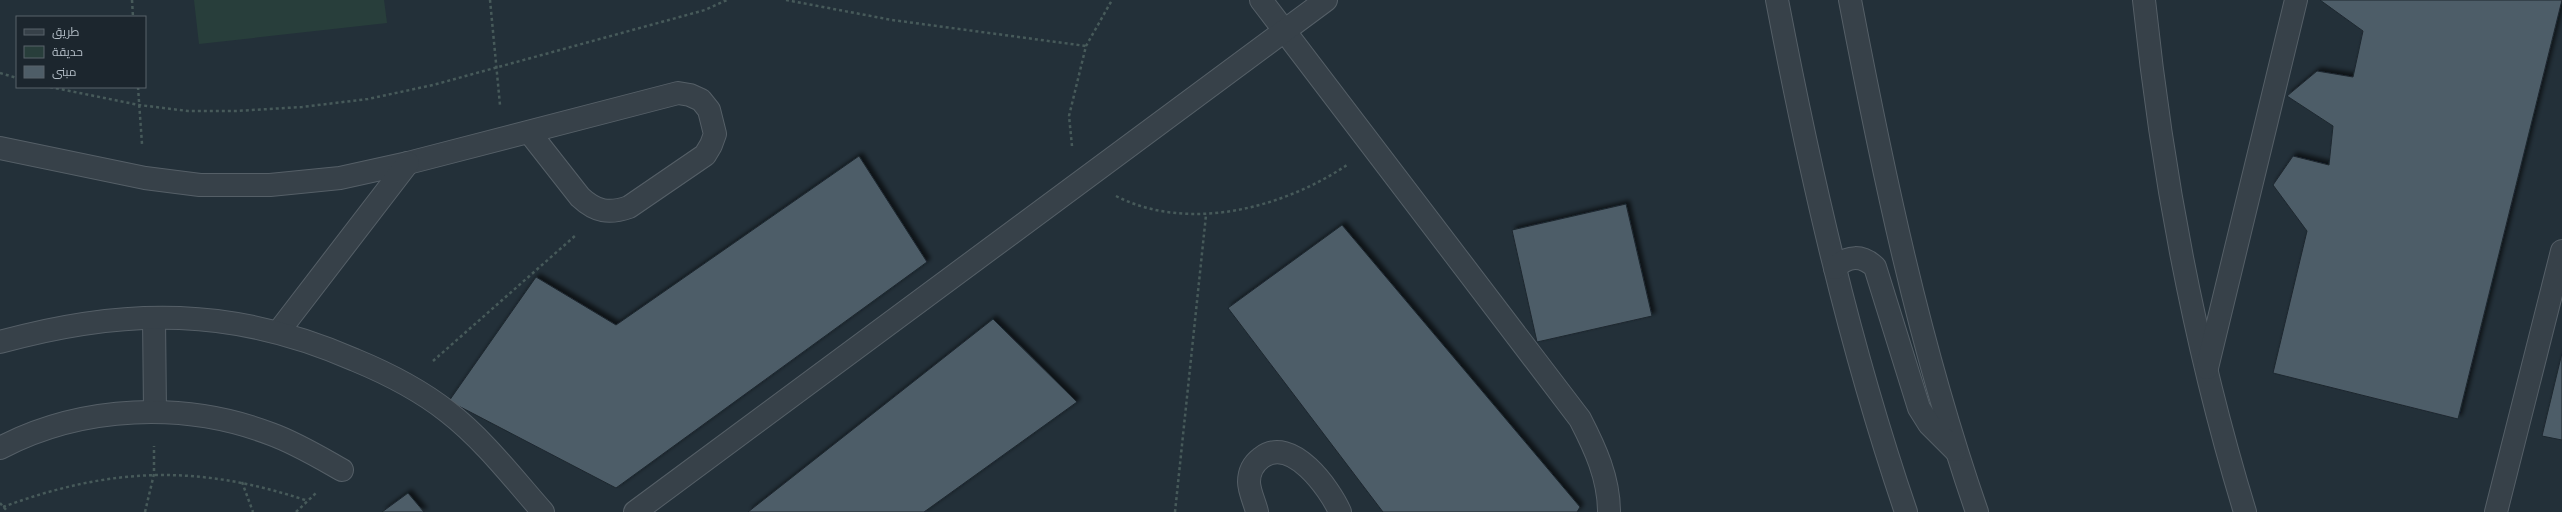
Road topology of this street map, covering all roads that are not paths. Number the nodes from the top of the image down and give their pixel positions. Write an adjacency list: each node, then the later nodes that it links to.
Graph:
1 (1261, 0): 7 (street)
2 (1326, 0): 7 (street)
3 (1776, 0): 12 (street)
4 (1850, 0): 19 (street)
5 (2144, 0): 16 (street)
6 (2296, 0): 16 (street)
7 (1284, 31): 22 (street); 25 (street)
8 (529, 132): 8 (street); 10 (street)
9 (0, 148): 10 (street)
10 (408, 164): 14 (street)
11 (2562, 251): 29 (street)
12 (1835, 268): 19 (street); 26 (street)
13 (154, 318): 14 (street); 15 (street); 17 (street)
14 (279, 331): 21 (street)
15 (0, 342)
16 (2206, 374): 28 (street)
17 (155, 412): 18 (street); 20 (street)
18 (0, 448)
19 (1956, 451): 27 (street)
20 (342, 470)
21 (543, 512)
22 (635, 512)
23 (1257, 512): 24 (street)
24 (1340, 512)
25 (1609, 512)
26 (1906, 512)
27 (1977, 512)
28 (2245, 512)
29 (2496, 512)

